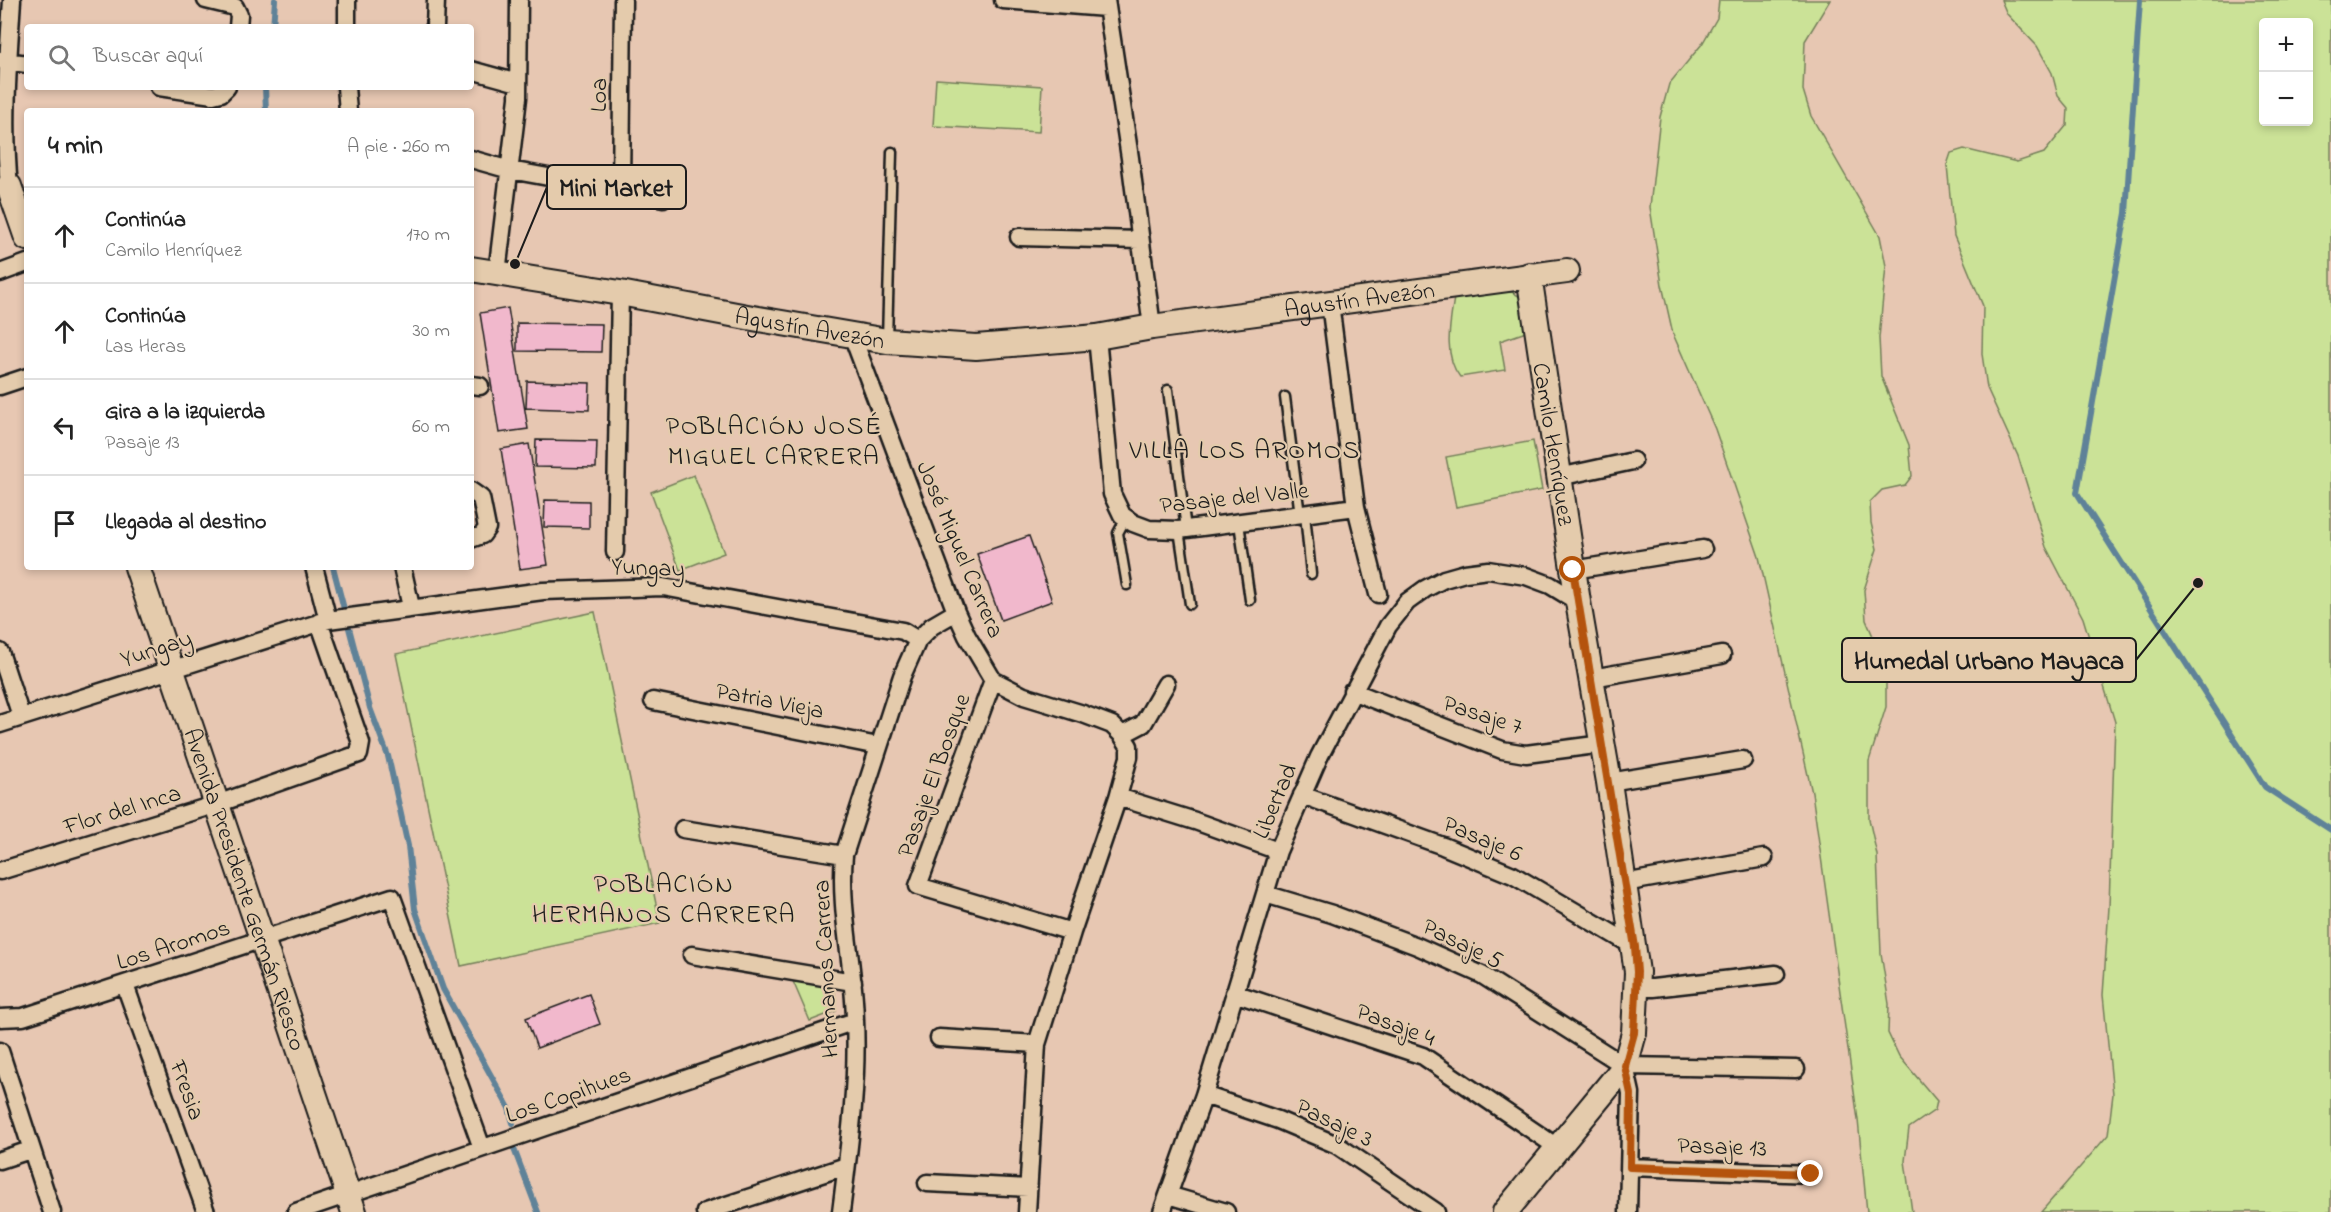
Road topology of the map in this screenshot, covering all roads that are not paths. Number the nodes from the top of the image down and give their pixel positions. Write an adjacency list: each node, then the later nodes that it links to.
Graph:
1 (12, 0): 12 (street)
2 (207, 0): 9 (street)
3 (347, 0): 10 (street)
4 (436, 0): 11 (street)
5 (519, 0): 15 (street)
6 (623, 0): 24 (street, Loa)
7 (1003, 0): 8 (street)
8 (1106, 4): 28 (street)
9 (238, 24)
10 (347, 24)
11 (435, 24)
12 (3, 60): 13 (street); 23 (street)
13 (24, 64)
14 (474, 71): 15 (street)
15 (518, 83): 22 (street)
16 (176, 90): 17 (street)
17 (224, 90)
18 (346, 90): 19 (street)
19 (347, 108)
20 (892, 152): 40 (lane)
21 (474, 160): 22 (street)
22 (510, 170): 24 (street); 33 (street)
23 (12, 186): 26 (street)
24 (621, 190): 25 (street)
25 (663, 198)
26 (24, 228)
27 (1019, 237): 28 (street)
28 (1140, 240): 37 (street)
29 (24, 264): 32 (street)
30 (474, 269): 33 (street, Agustín Avezón)
31 (1568, 271): 34 (street, Agustín Avezón)
32 (0, 273)
33 (497, 273): 35 (street, Agustín Avezón)
34 (1529, 275): 36 (street, Agustín Avezón); 46 (street, Camilo Henríquez)
35 (620, 293): 38 (street, Agustín Avezón); 55 (street)
36 (1330, 303): 37 (street, Agustín Avezón); 48 (street)
37 (1152, 327): 39 (street, Agustín Avezón)
38 (852, 335): 40 (street, Agustín Avezón); 67 (street, José Miguel Carrera)
39 (1097, 337): 40 (street, Agustín Avezón); 50 (street, Pasaje del Valle)
40 (887, 341)
41 (24, 378): 42 (street)
42 (0, 386)
43 (1168, 390): 52 (lane)
44 (1285, 397): 49 (lane)
45 (1633, 461): 46 (street)
46 (1559, 477): 59 (street, Camilo Henríquez)
47 (474, 493): 53 (street)
48 (1356, 507): 49 (street, Pasaje del Valle); 62 (street)
49 (1303, 514): 51 (street, Pasaje del Valle); 60 (lane)
50 (1126, 518): 52 (street, Pasaje del Valle); 61 (lane)
51 (1239, 522): 52 (street, Pasaje del Valle); 63 (lane)
52 (1183, 530): 65 (lane)
53 (474, 539)
54 (1703, 549): 59 (street)
55 (615, 552)
56 (138, 570): 72 (street, Avenida Presidente Germán Riesco)
57 (314, 570): 68 (street)
58 (403, 570): 66 (street)
59 (1573, 570): 64 (street, Camilo Henríquez)
60 (1311, 574)
61 (1127, 585)
62 (1378, 594)
63 (1250, 600)
64 (1578, 602): 73 (street, Camilo Henríquez); 76 (street, Libertad)
65 (1190, 604)
66 (411, 607): 68 (street, Yungay); 69 (street, Yungay)
67 (956, 612): 69 (street, Hermanos Carrera); 74 (street, José Miguel Carrera)
68 (323, 621): 72 (street, Yungay); 87 (street, Flor del Inca)
69 (918, 639): 82 (street, Hermanos Carrera)
70 (0, 652): 78 (street)
71 (1722, 656): 73 (street)
72 (171, 669): 78 (street, Yungay); 87 (street, Avenida Presidente Germán Riesco)
73 (1592, 678): 81 (street, Camilo Henríquez)
74 (993, 680): 80 (street); 95 (street, Pasaje El Bosque)
75 (1166, 684): 80 (street)
76 (1352, 691): 81 (street, Pasaje 7); 85 (street, Libertad)
77 (652, 701): 82 (street, Patria Vieja)
78 (21, 717): 79 (street, Yungay)
79 (0, 724)
80 (1122, 735): 86 (street)
81 (1603, 744): 84 (street, Camilo Henríquez)
82 (878, 746): 90 (street, Hermanos Carrera)
83 (1743, 760): 84 (street)
84 (1609, 782): 93 (street, Camilo Henríquez)
85 (1302, 795): 89 (street, Libertad); 97 (street, Pasaje 6)
86 (1118, 797): 89 (street); 95 (street)
87 (217, 804): 92 (street, Flor del Inca); 96 (street, Avenida Presidente Germán Riesco)
88 (683, 829): 90 (street)
89 (1278, 851): 94 (street, Libertad)
90 (844, 855): 100 (street, Hermanos Carrera)
91 (1764, 858): 93 (street)
92 (0, 871)
93 (1624, 883): 97 (street, Camilo Henríquez)
94 (1265, 894): 103 (street, Libertad); 109 (street, Pasaje 5)
95 (1072, 932): 107 (street)
96 (262, 940): 101 (street, Los Aromos); 113 (street, Los Aromos); 122 (street, Avenida Presidente Germán Riesco)
97 (1635, 947): 102 (street, Camilo Henríquez)
98 (692, 955): 100 (street)
99 (1776, 974): 102 (street)
100 (853, 982): 105 (street, Hermanos Carrera)
101 (125, 985): 104 (street, Los Aromos); 125 (street, Fresia)
102 (1637, 988): 109 (street, Camilo Henríquez)
103 (1234, 993): 111 (street, Libertad); 112 (street, Pasaje 4)
104 (0, 1018)
105 (855, 1021): 113 (street, Los Copihues); 116 (street, Hermanos Carrera)
106 (939, 1038): 107 (street)
107 (1037, 1044): 120 (street)
108 (0, 1051): 114 (street)
109 (1625, 1066): 110 (street); 112 (street, Camilo Henríquez); 117 (street)
110 (1796, 1069)
111 (1204, 1095): 121 (street, Libertad); 132 (street, Pasaje 3)
112 (1557, 1147): 123 (street, Camilo Henríquez)
113 (482, 1148): 122 (street, Los Copihues)
114 (30, 1150): 115 (street); 124 (street)
115 (0, 1160)
116 (846, 1166): 127 (street); 128 (street, Hermanos Carrera)
117 (1630, 1167): 118 (street, Pasaje 13); 133 (street)
118 (1811, 1174)
119 (927, 1183): 120 (street)
120 (1028, 1188): 129 (street)
121 (1168, 1195): 130 (street, Libertad); 131 (street)
122 (351, 1203): 126 (street, Los Copihues)
123 (1509, 1209)
124 (52, 1212)
125 (206, 1212)
126 (296, 1212)
127 (705, 1212)
128 (841, 1212)
129 (1027, 1212)
130 (1162, 1212)
131 (1226, 1212)
132 (1436, 1212)
133 (1628, 1212)

